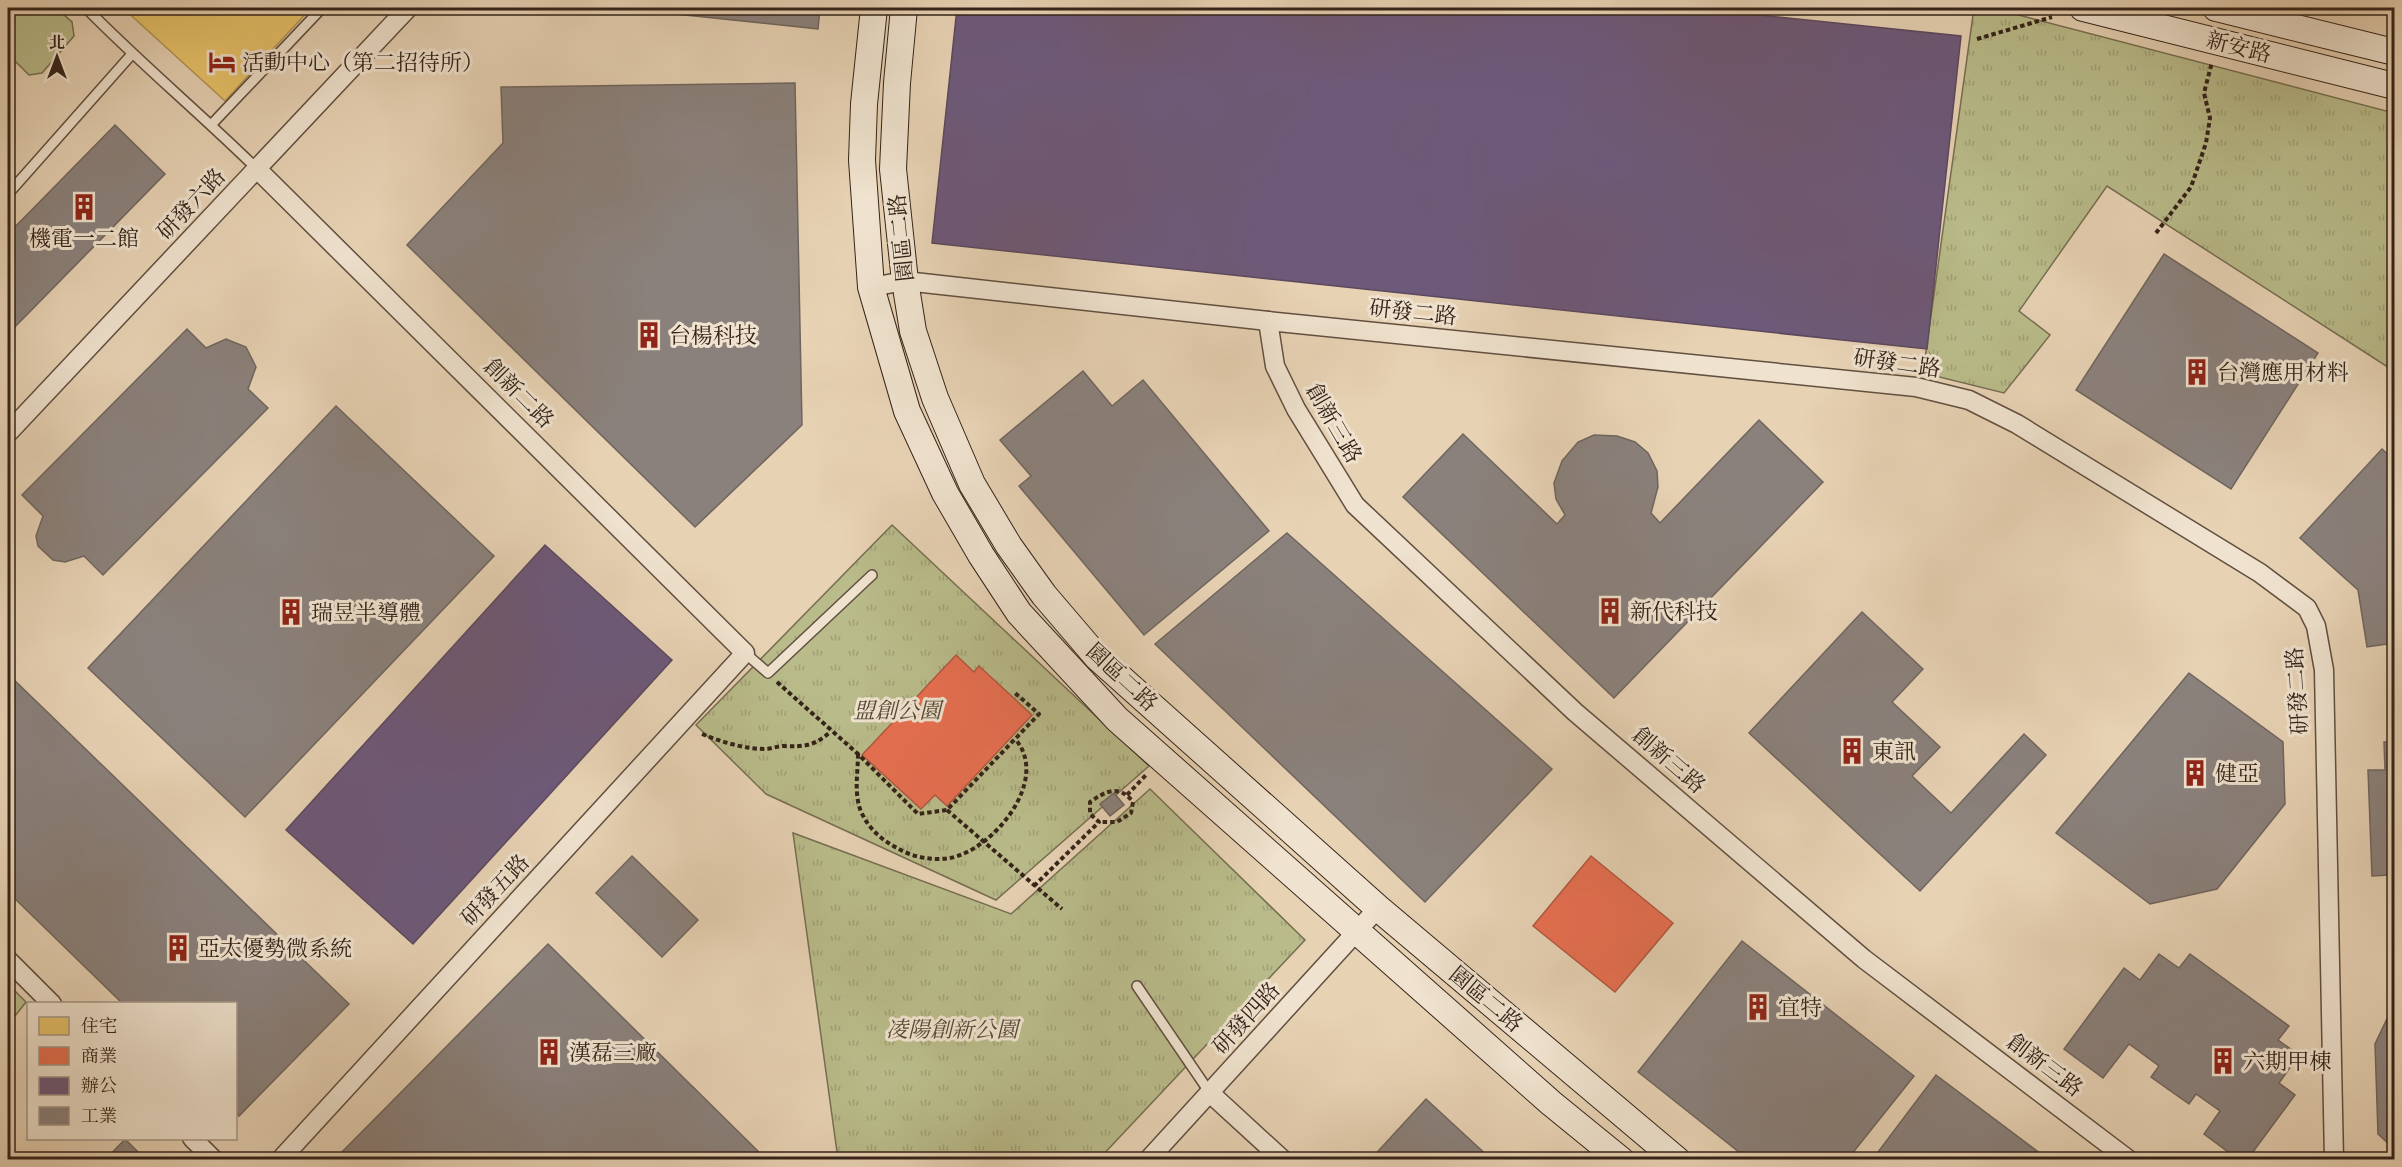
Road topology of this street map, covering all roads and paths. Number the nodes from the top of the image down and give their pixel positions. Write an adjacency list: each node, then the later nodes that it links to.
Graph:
1 (86, 8): 13 (lane)
2 (322, 8): 16 (lane)
3 (408, 8): 17 (street, 研發六路)
4 (874, 8): 21 (street, 園區二路)
5 (904, 8): 20 (street, 園區二路)
6 (2083, 8): 11 (street, 新安路)
7 (2216, 8): 8 (street, 新安路)
8 (2248, 11): 11 (street); 12 (street, 新安路)
9 (2052, 17): 10 (path)
10 (1977, 39)
11 (2238, 47): 15 (street, 新安路)
12 (2394, 52)
13 (132, 54): 16 (lane); 18 (lane)
14 (2213, 59): 19 (path)
15 (2394, 86)
16 (211, 125): 17 (lane)
17 (257, 169): 23 (street, 研發六路); 25 (street, 創新二路)
18 (8, 194)
19 (2156, 233)
20 (905, 281): 21 (street, 研發二路); 22 (street, 研發二路); 38 (street, 園區二路)
21 (871, 287): 40 (street, 園區二路)
22 (1268, 321): 52 (street, 創新三路); 53 (street, 研發二路)
23 (8, 433)
24 (872, 575): 26 (lane)
25 (745, 653): 26 (lane); 47 (street, 研發五路)
26 (768, 673): 28 (path)
27 (1014, 692): 30 (path)
28 (830, 732): 29 (path); 31 (path)
29 (702, 734)
30 (1016, 740): 34 (path); 36 (path)
31 (858, 754): 34 (path); 36 (path)
32 (1147, 774): 33 (path)
33 (1127, 795): 35 (path); 35 (path)
34 (947, 810): 36 (path)
35 (1099, 822): 37 (path)
36 (985, 842): 37 (path)
37 (1034, 886): 39 (path)
38 (1378, 908): 40 (street, 研發四路); 51 (street, 園區二路)
39 (1062, 909)
40 (1358, 930): 44 (street, 研發四路); 50 (street, 園區二路)
41 (8, 960): 43 (street)
42 (1137, 986): 44 (lane)
43 (50, 1002)
44 (1210, 1093): 48 (street, 研發四路); 49 (street)
45 (194, 1140): 46 (street)
46 (214, 1160)
47 (280, 1160)
48 (1148, 1160)
49 (1282, 1160)
50 (1621, 1160)
51 (1677, 1160)
52 (2129, 1160)
53 (2334, 1160)

